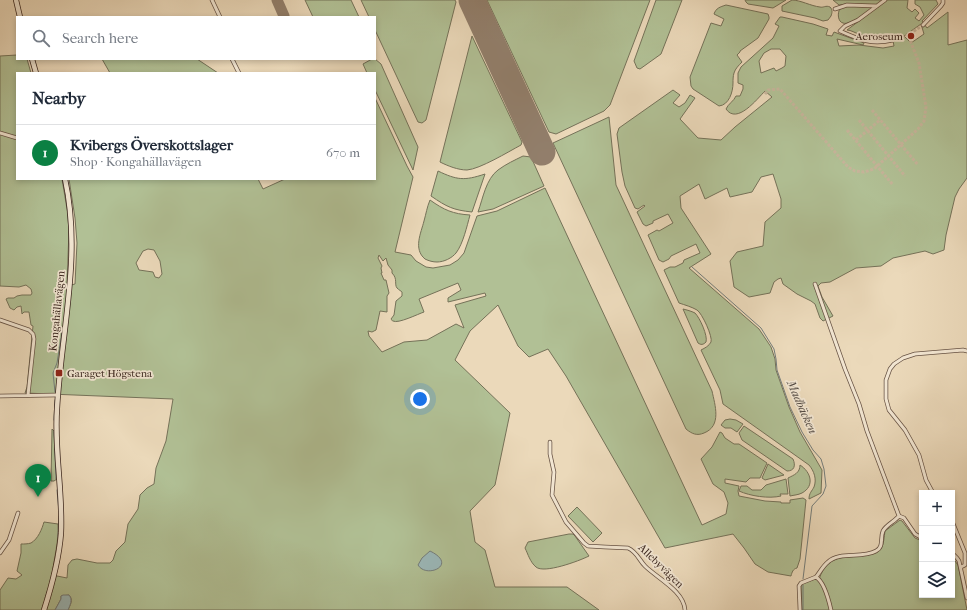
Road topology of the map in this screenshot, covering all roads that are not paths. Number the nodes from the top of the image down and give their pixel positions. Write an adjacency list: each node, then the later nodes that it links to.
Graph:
1 (16, 0): 7 (street)
2 (212, 0): 8 (street)
3 (885, 0): 5 (street)
4 (943, 0): 9 (street)
5 (877, 6): 6 (street); 10 (street)
6 (835, 9)
7 (20, 16)
8 (220, 16)
9 (923, 25)
10 (893, 40)
11 (32, 60): 13 (street)
12 (232, 60): 14 (street)
13 (36, 72)
14 (238, 72)
15 (0, 133): 16 (street)
16 (16, 138)
17 (65, 180): 22 (street, Kongahällavägen)
18 (815, 284): 27 (street)
19 (0, 320): 21 (street)
20 (967, 351): 25 (street)
21 (28, 395): 22 (street); 23 (street)
22 (57, 395): 35 (street, Kongahällavägen)
23 (0, 396)
24 (550, 442): 36 (street, Allebyvägen)
25 (931, 490)
26 (18, 513): 30 (street)
27 (899, 516): 29 (street); 33 (street)
28 (954, 526): 32 (street)
29 (919, 536)
30 (0, 553)
31 (955, 556): 32 (street)
32 (961, 567): 34 (street)
33 (816, 577): 37 (street); 38 (street)
34 (967, 598)
35 (44, 610)
36 (685, 610)
37 (800, 610)
38 (831, 610)

